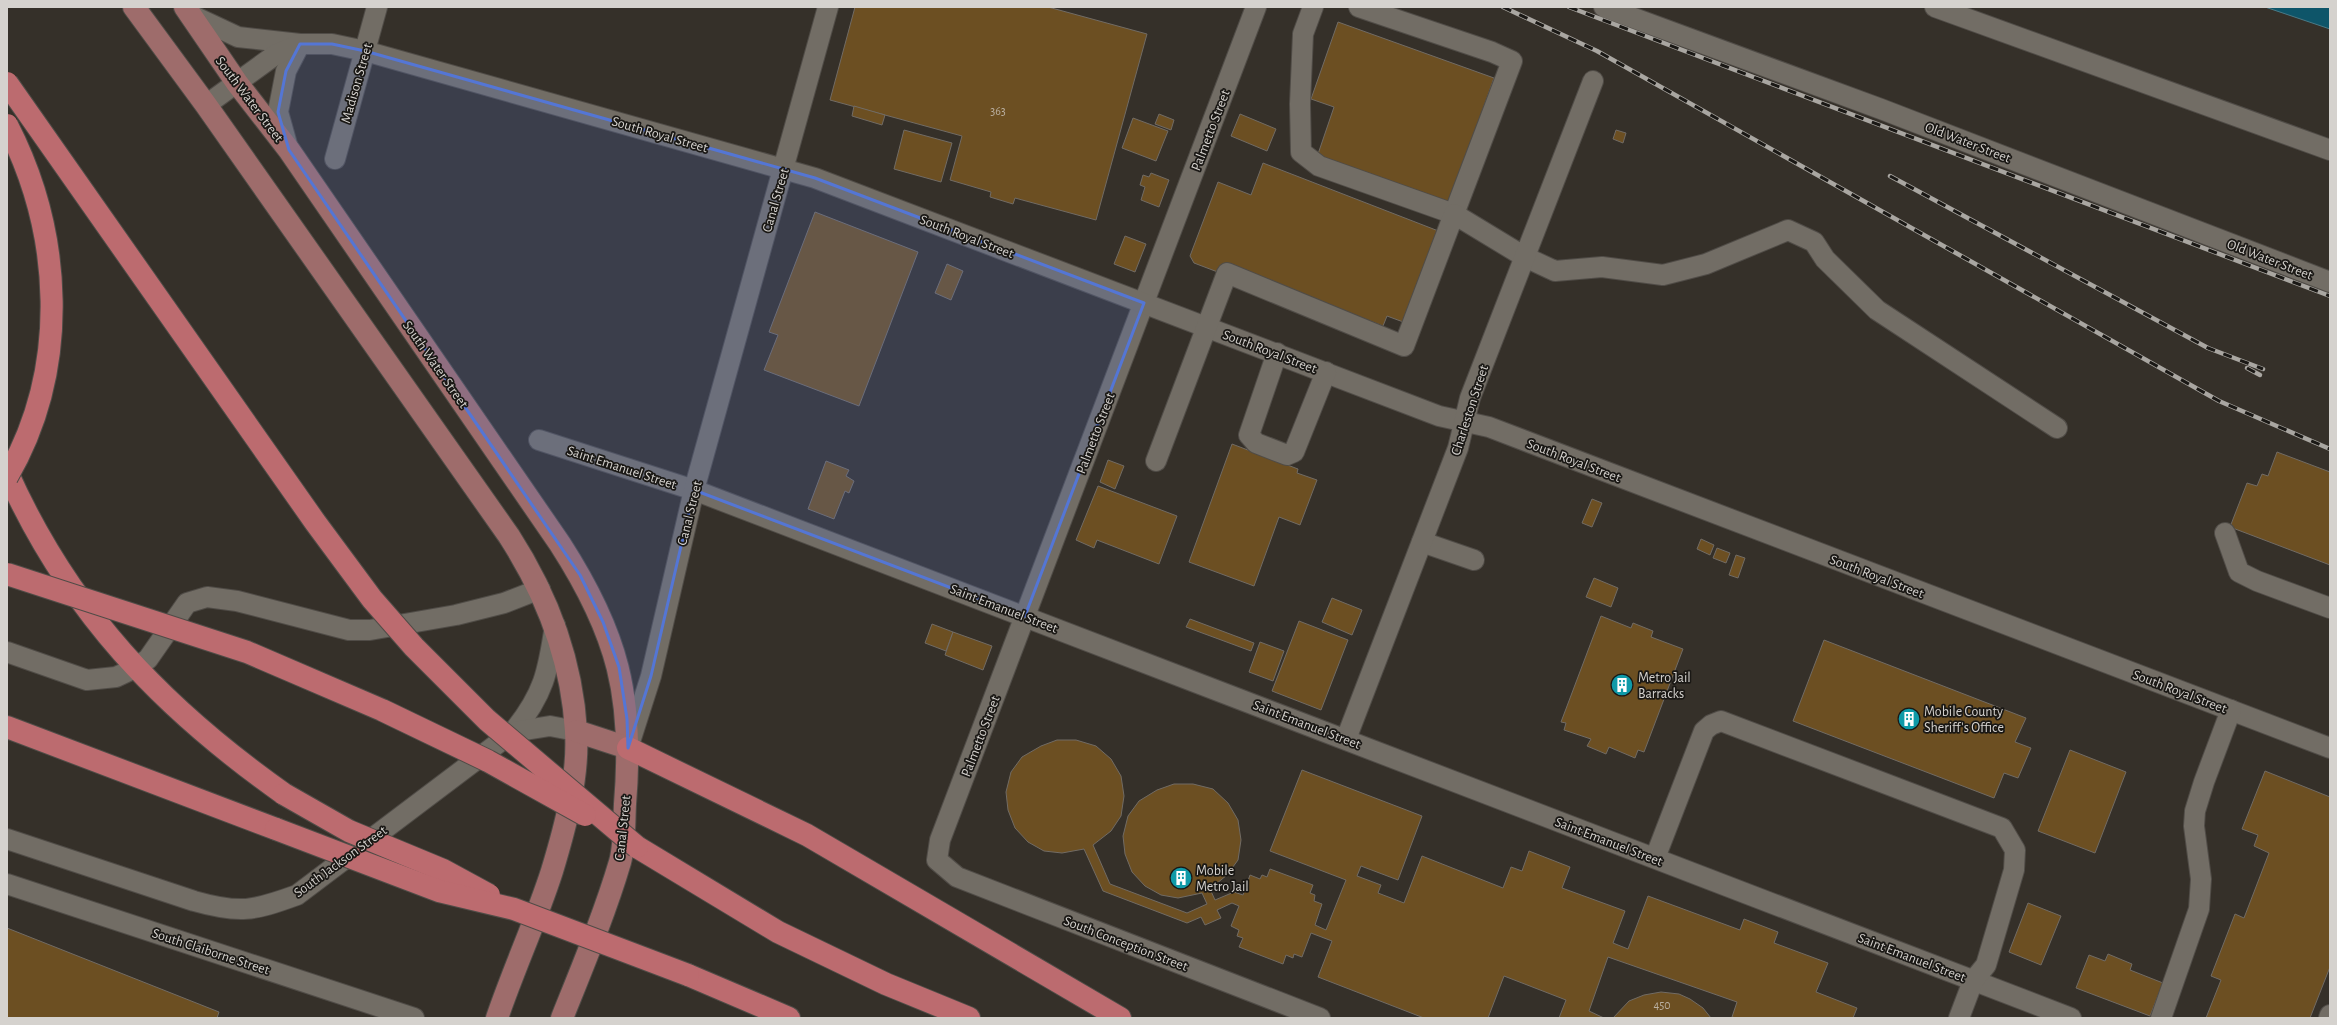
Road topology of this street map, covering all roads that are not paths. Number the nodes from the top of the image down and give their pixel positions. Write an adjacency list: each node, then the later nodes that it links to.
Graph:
1 (134, 7): 15 (main road)
2 (377, 7): 11 (street, Madison Street)
3 (828, 7): 20 (street, Canal Street)
4 (1256, 7): 24 (street, Palmetto Street)
5 (1313, 7): 21 (street)
6 (1359, 7): 21 (street)
7 (1604, 7): 23 (street, Old Water Street)
8 (1935, 7): 18 (street)
9 (187, 10): 10 (street); 14 (main road, South Water Street)
10 (300, 44): 11 (street, South Royal Street); 14 (street, South Royal Street); 17 (street)
11 (365, 51): 19 (street, Madison Street); 20 (street, South Royal Street)
12 (1593, 81): 22 (street, Charleston Street)
13 (7, 83): 53 (highway, bridge)
14 (237, 83): 15 (street, South Royal Street); 17 (main road, South Water Street)
15 (206, 105): 39 (main road)
16 (7, 125): 33 (highway, bridge)
17 (289, 150): 50 (main road, South Water Street)
18 (2330, 150)
19 (334, 159)
20 (784, 169): 24 (street, South Royal Street); 34 (street, Canal Street)
21 (1454, 214): 22 (street); 25 (street)
22 (1526, 257): 28 (street, Charleston Street); 29 (street)
23 (2330, 282)
24 (1144, 303): 25 (street, South Royal Street); 41 (street, Palmetto Street)
25 (1206, 326): 26 (street, South Royal Street); 31 (street)
26 (1277, 353): 27 (street, South Royal Street); 27 (street)
27 (1326, 372): 28 (street, South Royal Street)
28 (1464, 422): 36 (street, Charleston Street); 45 (street, South Royal Street)
29 (2057, 428)
30 (539, 440): 34 (street, Saint Emanuel Street)
31 (1156, 460)
32 (7, 472): 44 (highway)
33 (7, 477)
34 (694, 490): 41 (street, Saint Emanuel Street); 50 (street, Canal Street)
35 (2225, 533): 40 (street)
36 (1422, 542): 37 (street); 49 (street, Charleston Street)
37 (1474, 560)
38 (7, 574): 53 (highway, bridge)
39 (540, 589): 42 (main road); 44 (street)
40 (2330, 608)
41 (1025, 616): 49 (street, Saint Emanuel Street); 55 (street, Palmetto Street)
42 (554, 625): 47 (main road); 48 (street)
43 (7, 652): 44 (street)
44 (135, 668): 57 (highway, bridge)
45 (2231, 710): 51 (street, South Royal Street); 68 (street)
46 (7, 727): 57 (highway, bridge)
47 (576, 731): 48 (street, South Jackson Street); 50 (main road, South Jackson Street); 60 (main road)
48 (513, 732): 52 (street, South Jackson Street)
49 (1346, 739): 54 (street, Saint Emanuel Street)
50 (628, 748): 61 (main road, Canal Street); 64 (highway)
51 (2330, 748)
52 (7, 839)
53 (637, 847): 63 (highway)
54 (1656, 858): 58 (street, Saint Emanuel Street); 58 (street)
55 (937, 860): 65 (street, South Conception Street)
56 (7, 884): 59 (street, South Claiborne Street)
57 (514, 909): 62 (highway, bridge)
58 (1973, 981): 66 (street); 67 (street, Saint Emanuel Street)
59 (414, 1018)
60 (497, 1018)
61 (562, 1018)
62 (789, 1018)
63 (969, 1018)
64 (1120, 1018)
65 (1320, 1018)
66 (1959, 1018)
67 (2071, 1018)
68 (2161, 1018)

